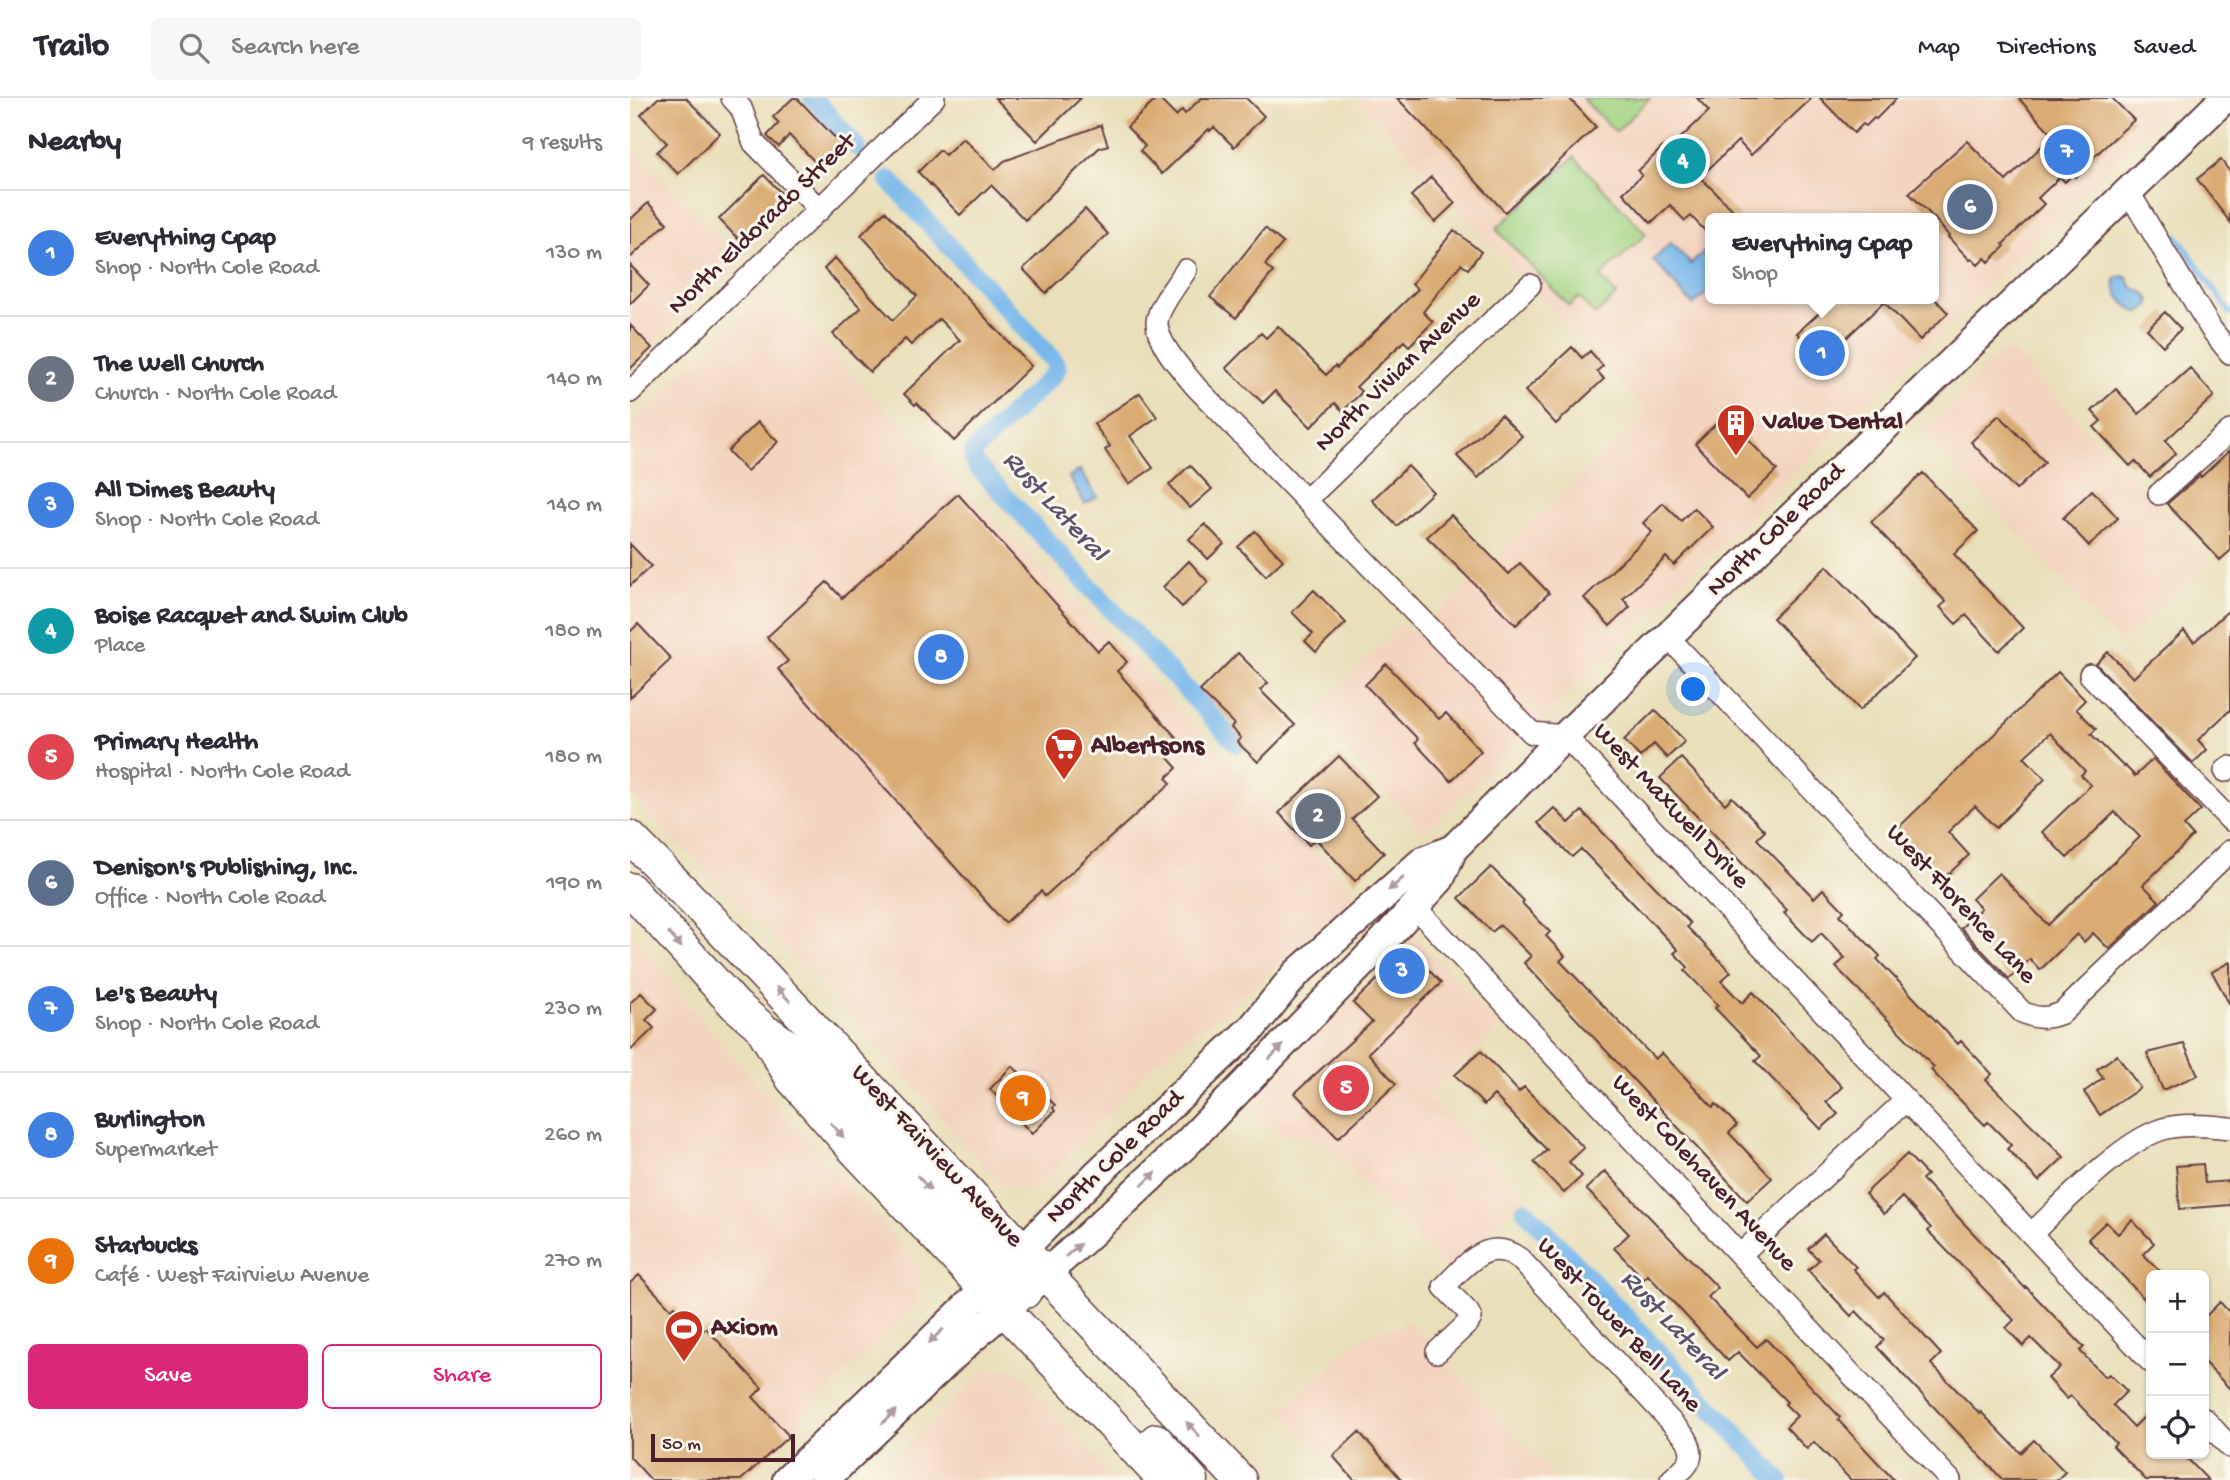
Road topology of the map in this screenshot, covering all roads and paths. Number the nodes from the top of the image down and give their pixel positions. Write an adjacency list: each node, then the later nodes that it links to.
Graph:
1 (732, 98): 5 (street)
2 (934, 98): 5 (street, North Eldorado Street)
3 (2227, 99): 4 (main road, North Cole Road)
4 (2128, 191): 8 (street); 13 (main road, North Cole Road)
5 (820, 210): 9 (street, North Eldorado Street)
6 (1186, 270): 12 (street, West Maxwell Drive)
7 (1530, 285): 12 (street, North Vivian Avenue)
8 (2230, 353)
9 (630, 392)
10 (2230, 431): 11 (street)
11 (2159, 494)
12 (1307, 500): 15 (street, West Maxwell Drive)
13 (1667, 636): 15 (main road, North Cole Road); 19 (street, West Florence Lane)
14 (2090, 675): 16 (street)
15 (1565, 736): 18 (main road, North Cole Road); 22 (street, West Maxwell Drive)
16 (2230, 820)
17 (630, 837): 26 (main road, West Fairview Avenue, one-way to 17)
18 (1453, 849): 21 (main road, North Cole Road); 26 (main road, North Cole Road, one-way to 26)
19 (2230, 851)
20 (630, 889): 26 (main road, one-way to 26)
21 (1415, 907): 25 (street, West Colehaven Avenue); 26 (main road, North Cole Road, one-way to 21)
22 (1906, 1100): 24 (street, West Maxwell Drive); 25 (street)
23 (2230, 1128): 24 (street)
24 (2031, 1234): 28 (street, West Maxwell Drive)
25 (1740, 1255): 37 (street, West Colehaven Avenue)
26 (1013, 1281): 31 (main road, North Cole Road, one-way to 31); 32 (main road, North Cole Road, one-way to 26); 33 (main road, West Fairview Avenue); 34 (main road); 35 (main road, West Fairview Avenue, one-way to 26)
27 (1437, 1352): 36 (street, West Tower Bell Lane)
28 (2146, 1358)
29 (2209, 1424): 30 (street)
30 (2230, 1447)
31 (787, 1480)
32 (824, 1480)
33 (1164, 1480)
34 (1192, 1480)
35 (1240, 1480)
36 (1671, 1480)
37 (1950, 1480)

